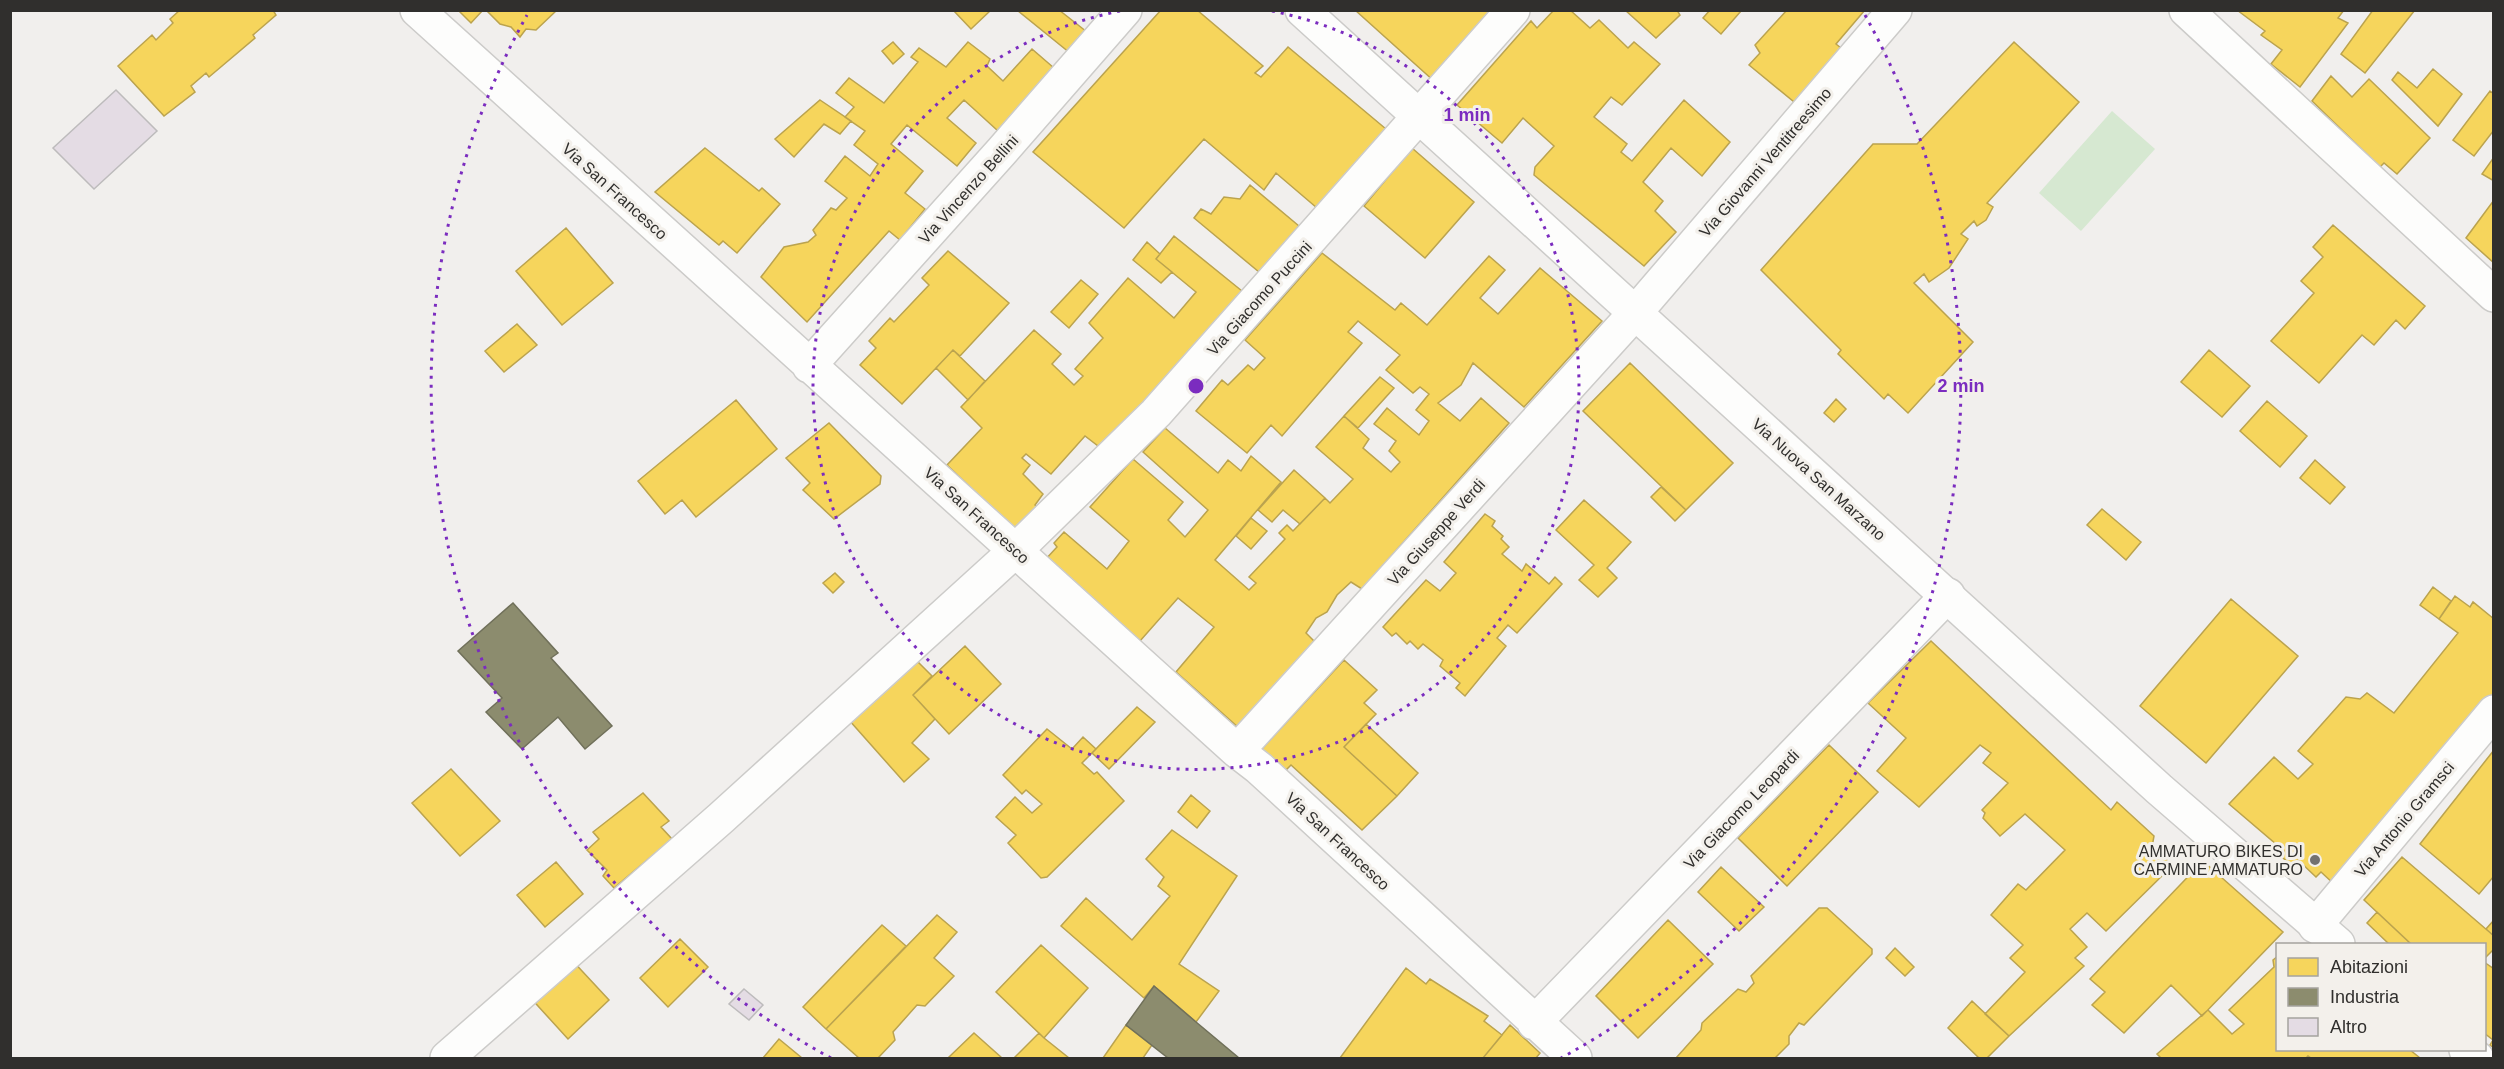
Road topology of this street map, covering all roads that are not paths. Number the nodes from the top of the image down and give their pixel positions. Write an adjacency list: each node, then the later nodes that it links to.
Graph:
1 (417, 10): 10 (street, Via San Francesco)
2 (1125, 10): 10 (street, Via Vincenzo Bellini)
3 (1302, 10): 7 (street, Via Nuova San Marzano)
4 (1513, 10): 7 (street, Via Giacomo Puccini)
5 (1895, 10): 9 (street, Via Giovanni Ventitreesimo)
6 (2186, 10): 8 (street)
7 (1420, 118): 9 (street, Via Nuova San Marzano); 11 (street, Via Giacomo Puccini)
8 (2493, 295)
9 (1635, 313): 12 (street, Via Nuova San Marzano); 14 (street, Via Giuseppe Verdi)
10 (809, 366): 11 (street, Via San Francesco)
11 (1016, 550): 14 (street, Via San Francesco); 17 (street, Via Giacomo Puccini)
12 (1948, 595): 15 (street, Via Nuova San Marzano); 16 (street, Via Giacomo Leopardi)
13 (2493, 712): 15 (street, Via Antonio Gramsci)
14 (1236, 751): 16 (street, Via San Francesco)
15 (2326, 935)
16 (1534, 1023): 18 (street, Via San Francesco)
17 (447, 1059)
18 (1575, 1059)

